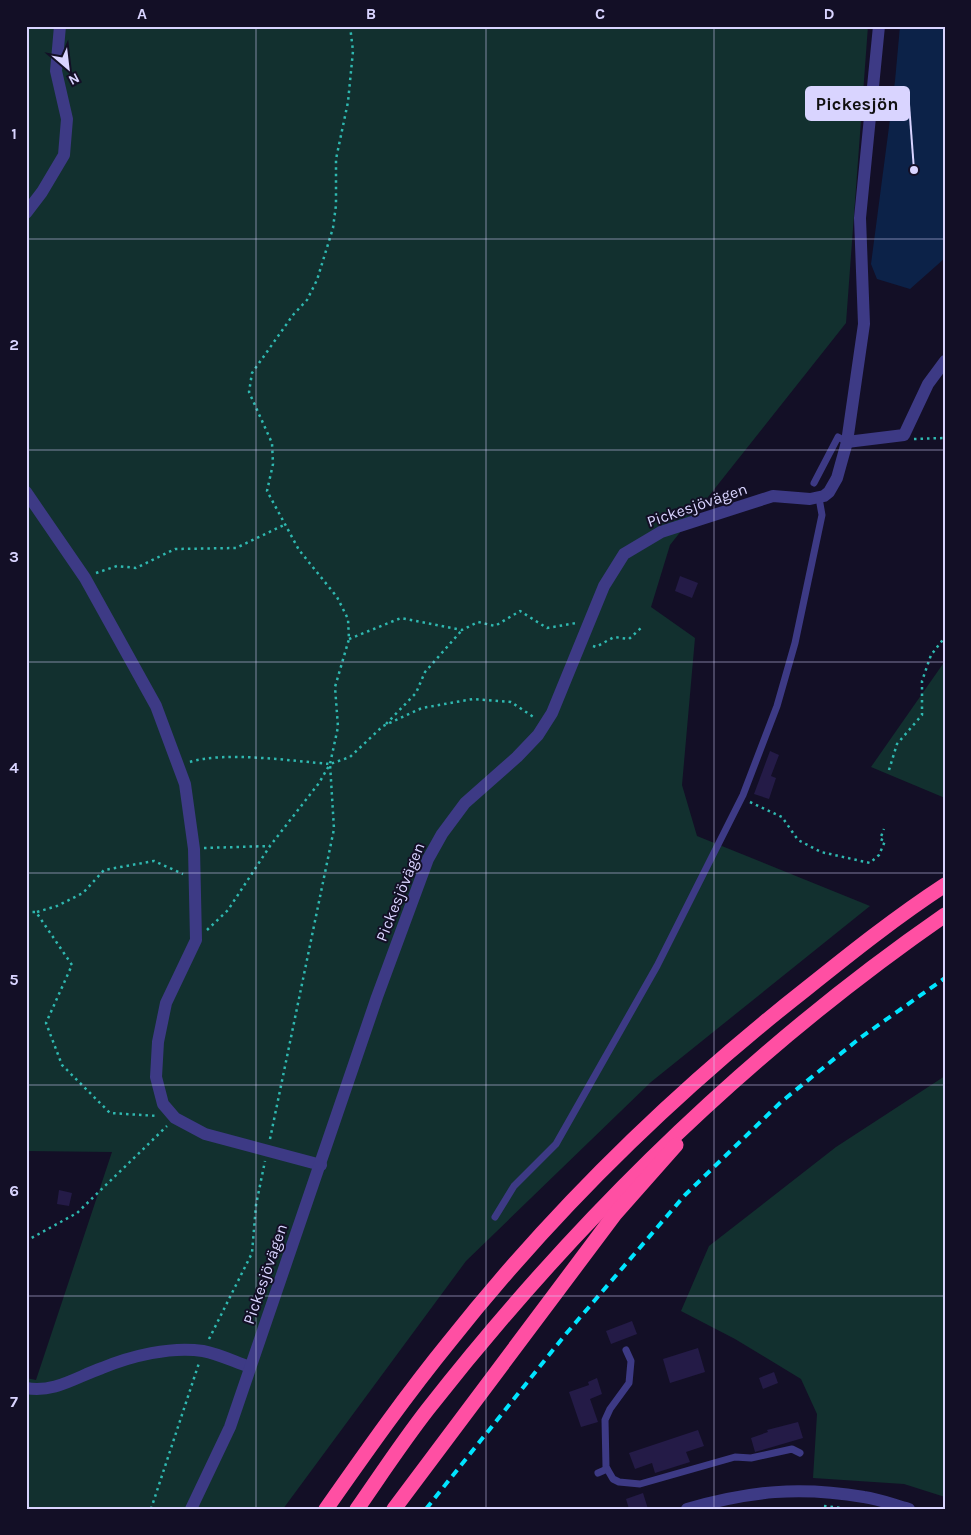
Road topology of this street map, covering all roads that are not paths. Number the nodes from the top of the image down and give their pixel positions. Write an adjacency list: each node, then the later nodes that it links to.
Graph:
1 (60, 26): 3 (street)
2 (880, 26): 5 (street)
3 (26, 214)
4 (945, 361): 5 (street)
5 (847, 442): 6 (lane); 8 (street)
6 (814, 483)
7 (26, 492): 12 (street)
8 (819, 498): 12 (street, Pickesjövägen); 13 (lane)
9 (945, 886): 22 (highway)
10 (945, 915): 11 (highway)
11 (749, 1067): 23 (highway); 24 (highway)
12 (321, 1165): 15 (street, Pickesjövägen)
13 (495, 1217)
14 (626, 1350): 18 (lane)
15 (250, 1367): 16 (street); 21 (street, Pickesjövägen)
16 (26, 1388)
17 (800, 1452): 18 (lane)
18 (607, 1469): 19 (lane)
19 (598, 1473)
20 (879, 1505): 25 (street); 26 (street)
21 (191, 1509)
22 (326, 1509)
23 (357, 1509)
24 (394, 1509)
25 (687, 1509)
26 (909, 1509)

